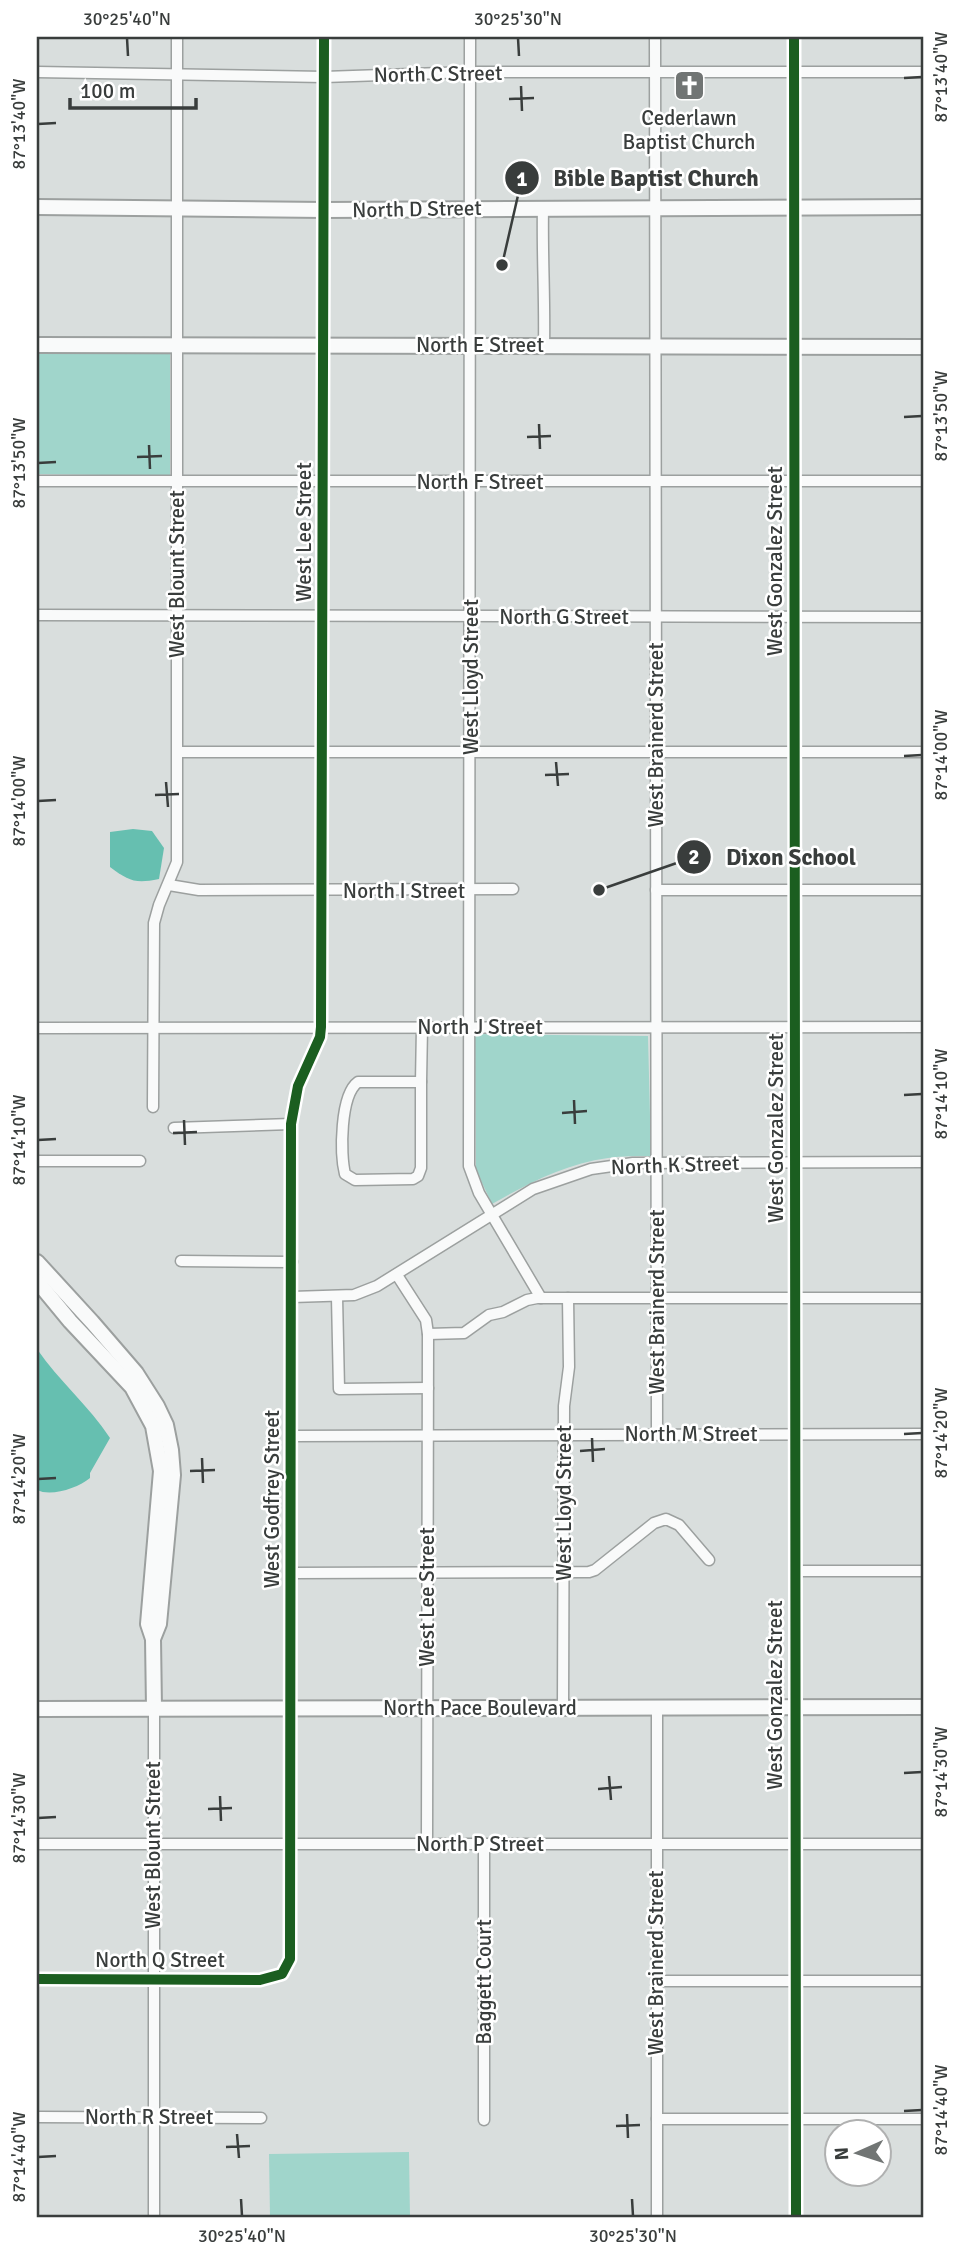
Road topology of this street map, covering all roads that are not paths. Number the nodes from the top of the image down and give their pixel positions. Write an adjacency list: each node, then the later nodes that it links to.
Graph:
1 (177, 37): 11 (street, West Blount Street)
2 (324, 37): 12 (street, West Lee Street)
3 (470, 37): 7 (street, West Lloyd Street)
4 (655, 37): 8 (street, West Brainerd Street)
5 (794, 37): 9 (street, West Gonzalez Street)
6 (37, 72): 11 (street, North C Street)
7 (470, 72): 8 (street, North C Street); 12 (street, North C Street); 17 (street, West Lloyd Street)
8 (655, 72): 9 (street, North C Street); 19 (street, West Brainerd Street)
9 (794, 72): 10 (street, North C Street); 15 (street, West Gonzalez Street)
10 (923, 72)
11 (177, 75): 12 (street, North C Street); 14 (street, West Blount Street)
12 (324, 77): 20 (street, West Lee Street)
13 (37, 207): 14 (street, North D Street)
14 (177, 207): 20 (street, North D Street); 22 (street, West Blount Street)
15 (794, 207): 16 (street, North D Street); 19 (street, North D Street); 27 (street, West Gonzalez Street)
16 (923, 207)
17 (470, 208): 18 (street, North D Street); 20 (street, North D Street); 24 (street, West Lloyd Street)
18 (543, 208): 19 (street, North D Street); 25 (street)
19 (656, 208): 26 (street, West Brainerd Street)
20 (324, 210): 23 (street, West Lee Street)
21 (37, 345): 22 (street, North E Street)
22 (177, 345): 23 (street, North E Street); 33 (street, West Blount Street)
23 (324, 345): 24 (street, North E Street); 34 (street, West Lee Street)
24 (470, 345): 25 (street, North E Street); 35 (street, West Lloyd Street)
25 (544, 345): 26 (street, North E Street)
26 (657, 345): 27 (street, North E Street); 30 (street, West Brainerd Street)
27 (794, 345): 28 (street, North E Street); 31 (street, West Gonzalez Street)
28 (923, 346)
29 (37, 481): 33 (street, North F Street)
30 (656, 481): 31 (street, North F Street); 35 (street, North F Street); 40 (street, West Brainerd Street)
31 (794, 481): 32 (street, North F Street); 41 (street, West Gonzalez Street)
32 (923, 481)
33 (177, 482): 34 (street, North F Street); 37 (street, West Blount Street)
34 (324, 482): 35 (street, North F Street); 38 (street, West Lee Street)
35 (471, 482): 39 (street, West Lloyd Street)
36 (37, 615): 37 (street, North G Street)
37 (177, 617): 38 (street, North G Street); 43 (street, West Blount Street)
38 (324, 617): 39 (street, North G Street); 44 (street, West Lee Street)
39 (471, 617): 40 (street, North G Street); 45 (street, West Lloyd Street)
40 (656, 617): 41 (street, North G Street); 46 (street, West Brainerd Street)
41 (795, 617): 42 (street, North G Street); 47 (street, West Gonzalez Street)
42 (923, 617)
43 (178, 752): 44 (street); 49 (street, West Blount Street)
44 (324, 752): 45 (street); 54 (street, West Lee Street)
45 (471, 752): 46 (street); 55 (street, West Lloyd Street)
46 (657, 752): 47 (street); 51 (street, West Brainerd Street)
47 (795, 752): 48 (street); 52 (street, West Gonzalez Street)
48 (923, 752)
49 (169, 885): 54 (street, North I Street); 62 (street, West Blount Street)
50 (513, 890): 55 (street, North I Street)
51 (656, 890): 52 (street); 58 (street, West Brainerd Street)
52 (795, 890): 53 (street); 59 (street, West Gonzalez Street)
53 (923, 890)
54 (322, 891): 55 (street, North I Street); 56 (street, West Lee Street)
55 (471, 891): 63 (street, West Lloyd Street)
56 (321, 1027): 57 (street, North J Street); 62 (street, North J Street); 66 (street, West Godfrey Street)
57 (422, 1027): 63 (street, North J Street); 64 (street)
58 (656, 1027): 59 (street, North J Street); 63 (street, North J Street); 72 (street, West Brainerd Street)
59 (795, 1027): 60 (street, North J Street); 70 (street, West Gonzalez Street)
60 (923, 1027)
61 (37, 1028): 62 (street, North J Street)
62 (153, 1028): 65 (street, West Blount Street)
63 (469, 1028): 73 (street, West Lloyd Street)
64 (421, 1082): 64 (street)
65 (153, 1107)
66 (291, 1124): 67 (street); 76 (street, West Godfrey Street)
67 (174, 1128)
68 (37, 1161): 69 (street)
69 (140, 1161)
70 (796, 1161): 71 (street, North K Street); 72 (street, North K Street); 82 (street, West Gonzalez Street)
71 (923, 1161)
72 (656, 1163): 73 (street, North K Street); 81 (street, West Brainerd Street)
73 (492, 1214): 77 (street, North K Street); 83 (street, West Lloyd Street)
74 (181, 1261): 76 (street)
75 (37, 1262): 87 (street, West Blount Street)
76 (292, 1262): 79 (street, West Godfrey Street)
77 (397, 1275): 80 (street, North K Street); 86 (street)
78 (37, 1281): 87 (street, West Blount Street)
79 (292, 1297): 80 (street, North K Street); 94 (street, West Godfrey Street)
80 (337, 1297): 88 (street)
81 (657, 1297): 82 (street); 84 (street); 89 (street, West Brainerd Street)
82 (796, 1297): 85 (street); 90 (street, West Gonzalez Street)
83 (541, 1298): 84 (street); 86 (street)
84 (568, 1298): 93 (street, West Lloyd Street)
85 (923, 1298)
86 (428, 1334): 88 (street, West Lee Street)
87 (137, 1384): 102 (street, West Blount Street)
88 (428, 1388): 92 (street, West Lee Street)
89 (657, 1434): 90 (street, North M Street); 93 (street, North M Street)
90 (796, 1434): 91 (street, North M Street); 96 (street, West Gonzalez Street)
91 (923, 1434)
92 (428, 1435): 93 (street, North M Street); 94 (street, North M Street); 100 (street, West Lee Street)
93 (565, 1435): 98 (street, West Lloyd Street)
94 (292, 1436): 99 (street, West Godfrey Street)
95 (709, 1560): 98 (street)
96 (795, 1571): 97 (street); 107 (street, West Gonzalez Street)
97 (923, 1571)
98 (564, 1572): 100 (street); 105 (street, West Lloyd Street)
99 (291, 1573): 100 (street); 103 (street, West Godfrey Street)
100 (428, 1573): 104 (street, West Lee Street)
101 (923, 1707): 107 (street, North Pace Boulevard)
102 (154, 1708): 103 (street, North Pace Boulevard); 108 (street, North Pace Boulevard); 109 (street, West Blount Street)
103 (289, 1708): 104 (street, North Pace Boulevard); 110 (street, West Godfrey Street)
104 (427, 1708): 105 (street, North Pace Boulevard); 112 (street, West Lee Street)
105 (563, 1708): 106 (street, North Pace Boulevard)
106 (657, 1708): 107 (street, North Pace Boulevard); 114 (street, West Brainerd Street)
107 (795, 1708): 115 (street, West Gonzalez Street)
108 (37, 1709)
109 (153, 1843): 110 (street, North P Street); 111 (street, North P Street); 119 (street, West Blount Street)
110 (290, 1843): 112 (street, North P Street); 117 (street, West Godfrey Street)
111 (37, 1844)
112 (426, 1844): 113 (street, North P Street)
113 (484, 1844): 114 (street, North P Street); 129 (street, Baggett Court)
114 (656, 1844): 115 (street, North P Street); 120 (street, West Brainerd Street)
115 (796, 1844): 116 (street, North P Street); 121 (street, West Gonzalez Street)
116 (923, 1844)
117 (282, 1974): 119 (street, North Q Street)
118 (37, 1979): 119 (street, North Q Street)
119 (154, 1980): 124 (street, West Blount Street)
120 (656, 1981): 121 (street); 126 (street, West Brainerd Street)
121 (796, 1981): 122 (street); 127 (street, West Gonzalez Street)
122 (923, 1981)
123 (37, 2117): 124 (street, North R Street)
124 (153, 2117): 125 (street, North R Street); 130 (street, West Blount Street)
125 (261, 2118)
126 (657, 2119): 127 (street); 131 (street, West Brainerd Street)
127 (796, 2119): 128 (street); 132 (street, West Gonzalez Street)
128 (923, 2119)
129 (484, 2120)
130 (154, 2218)
131 (657, 2218)
132 (796, 2218)

